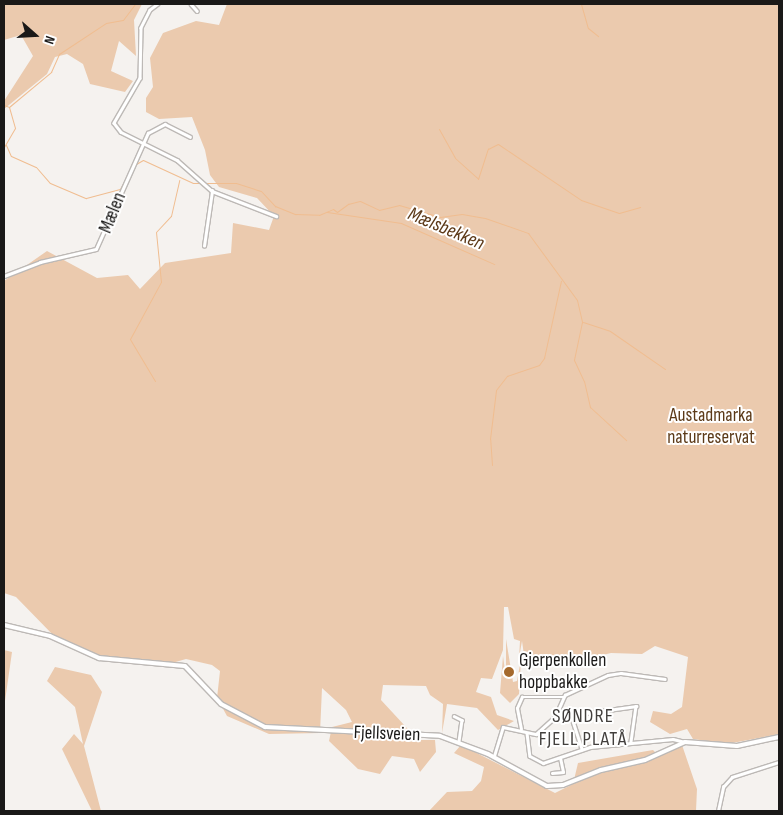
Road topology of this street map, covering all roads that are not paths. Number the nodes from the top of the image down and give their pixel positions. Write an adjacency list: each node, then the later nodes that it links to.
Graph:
1 (158, 4): 5 (street)
2 (191, 4): 3 (street)
3 (197, 11)
4 (190, 137): 5 (street)
5 (142, 142): 6 (street); 9 (street, Mælen)
6 (212, 191): 7 (street); 8 (street)
7 (276, 216)
8 (204, 246)
9 (4, 276)
10 (4, 625): 19 (main road, Fjellsveien)
11 (665, 679): 12 (street)
12 (563, 697): 13 (street); 16 (street)
13 (557, 714): 14 (street); 17 (street)
14 (571, 715): 21 (street); 22 (street)
15 (454, 716): 19 (street)
16 (520, 730): 17 (street); 23 (street)
17 (527, 733): 24 (street)
18 (779, 737): 20 (main road, Fjellsveien)
19 (459, 742): 23 (main road, Fjellsveien)
20 (685, 742): 21 (street); 23 (main road, Fjellsveien)
21 (631, 743): 22 (street)
22 (582, 749): 24 (street)
23 (494, 756)
24 (560, 758): 26 (street)
25 (779, 762): 27 (street)
26 (552, 773)
27 (718, 811)

